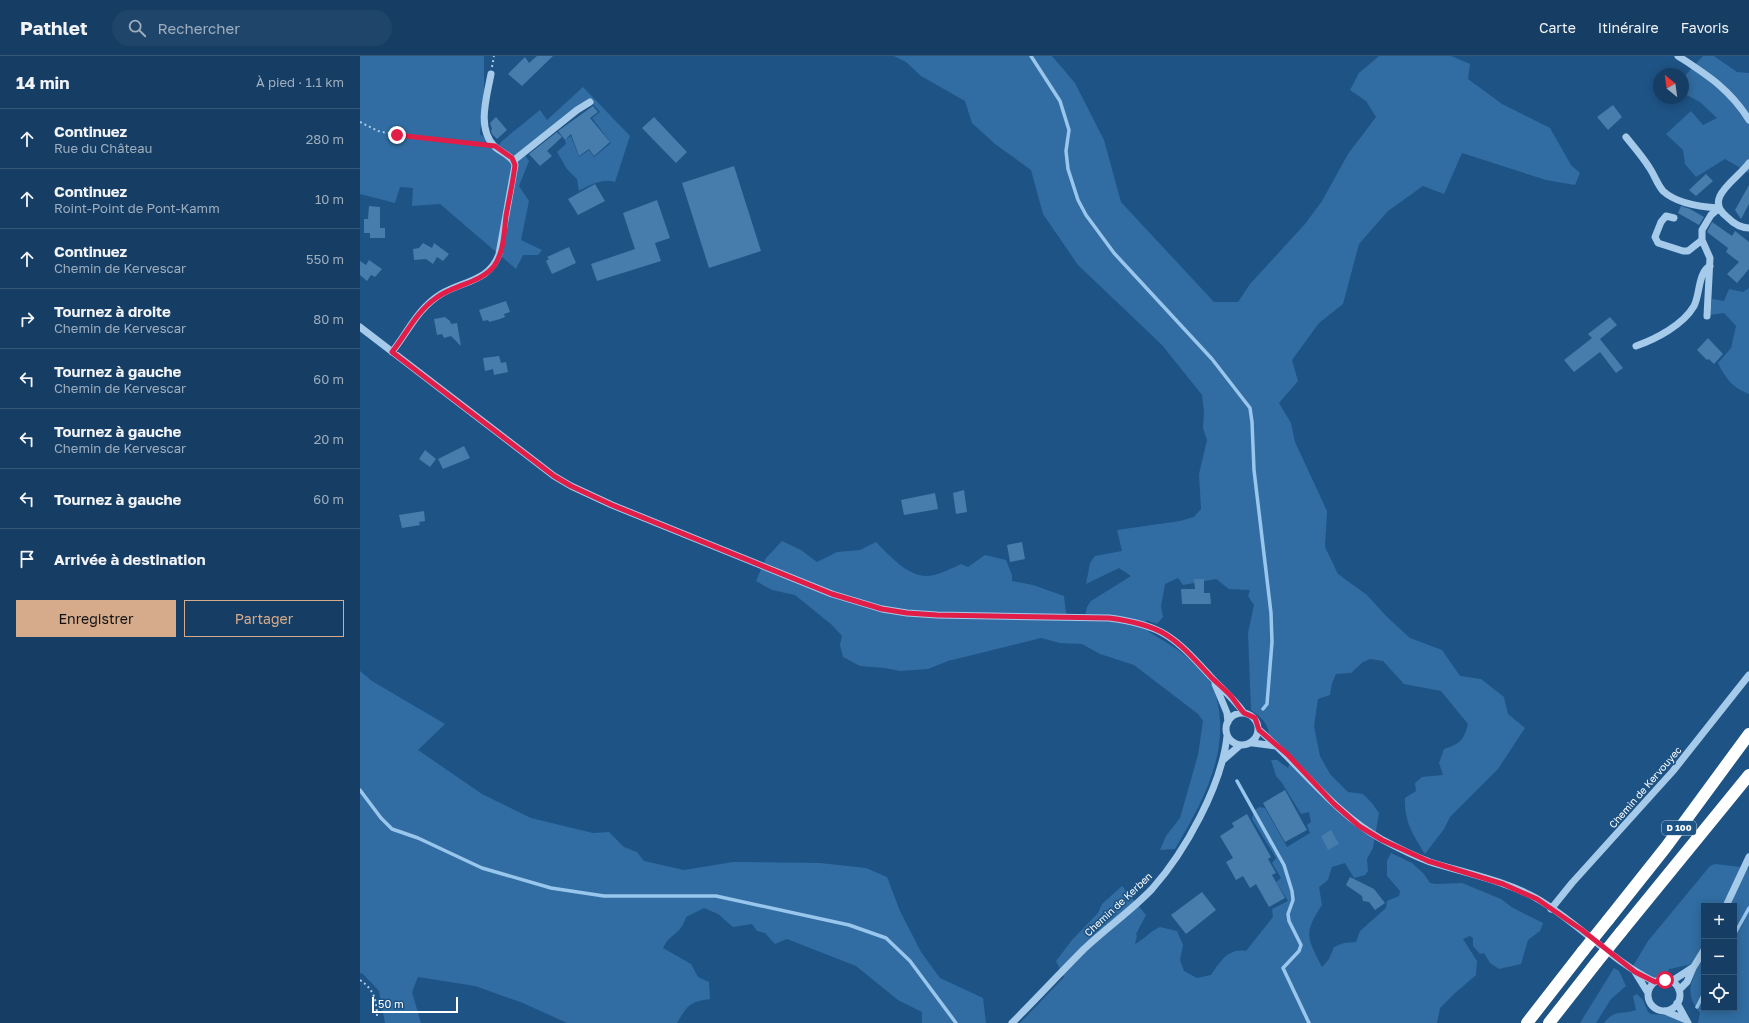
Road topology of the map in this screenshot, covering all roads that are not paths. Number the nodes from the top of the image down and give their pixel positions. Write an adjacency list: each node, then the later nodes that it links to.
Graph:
1 (1678, 56): 4 (street)
2 (491, 74): 6 (street)
3 (590, 102): 6 (street)
4 (1749, 120)
5 (1626, 137): 8 (street)
6 (513, 161): 16 (street)
7 (1749, 163): 8 (street)
8 (1718, 208): 10 (street); 11 (street)
9 (1674, 218): 11 (street)
10 (1749, 228)
11 (1702, 240): 12 (street)
12 (1710, 266): 13 (street); 15 (street)
13 (1707, 316)
14 (360, 327): 16 (street)
15 (1636, 346)
16 (392, 352): 18 (street)
17 (1749, 675): 31 (street, Chemin de Kervouyec)
18 (1212, 678): 19 (street); 20 (street)
19 (1244, 712): 20 (street); 21 (street)
20 (1228, 722): 23 (street)
21 (1259, 730): 24 (street); 26 (street)
22 (1749, 734): 43 (highway, D 100, bridge)
23 (1227, 736): 25 (street); 27 (street, Chemin de Kerben)
24 (1252, 743): 25 (street); 26 (street)
25 (1239, 746): 27 (street, Chemin de Kerben)
26 (1276, 746): 31 (street)
27 (1223, 760): 42 (street, Chemin de Kerben)
28 (1749, 775): 44 (highway, D 100, bridge)
29 (1749, 857): 30 (street)
30 (1727, 903)
31 (1551, 909): 34 (street)
32 (1701, 955): 33 (street)
33 (1693, 968): 35 (street); 37 (street)
34 (1635, 972): 36 (street); 38 (street)
35 (1672, 981): 36 (street); 37 (street)
36 (1655, 982): 38 (street)
37 (1679, 990): 39 (street)
38 (1648, 993): 40 (street)
39 (1677, 1003): 40 (street); 41 (street)
40 (1665, 1011): 41 (street)
41 (1686, 1021)
42 (1012, 1023)
43 (1527, 1023)
44 (1549, 1023)

